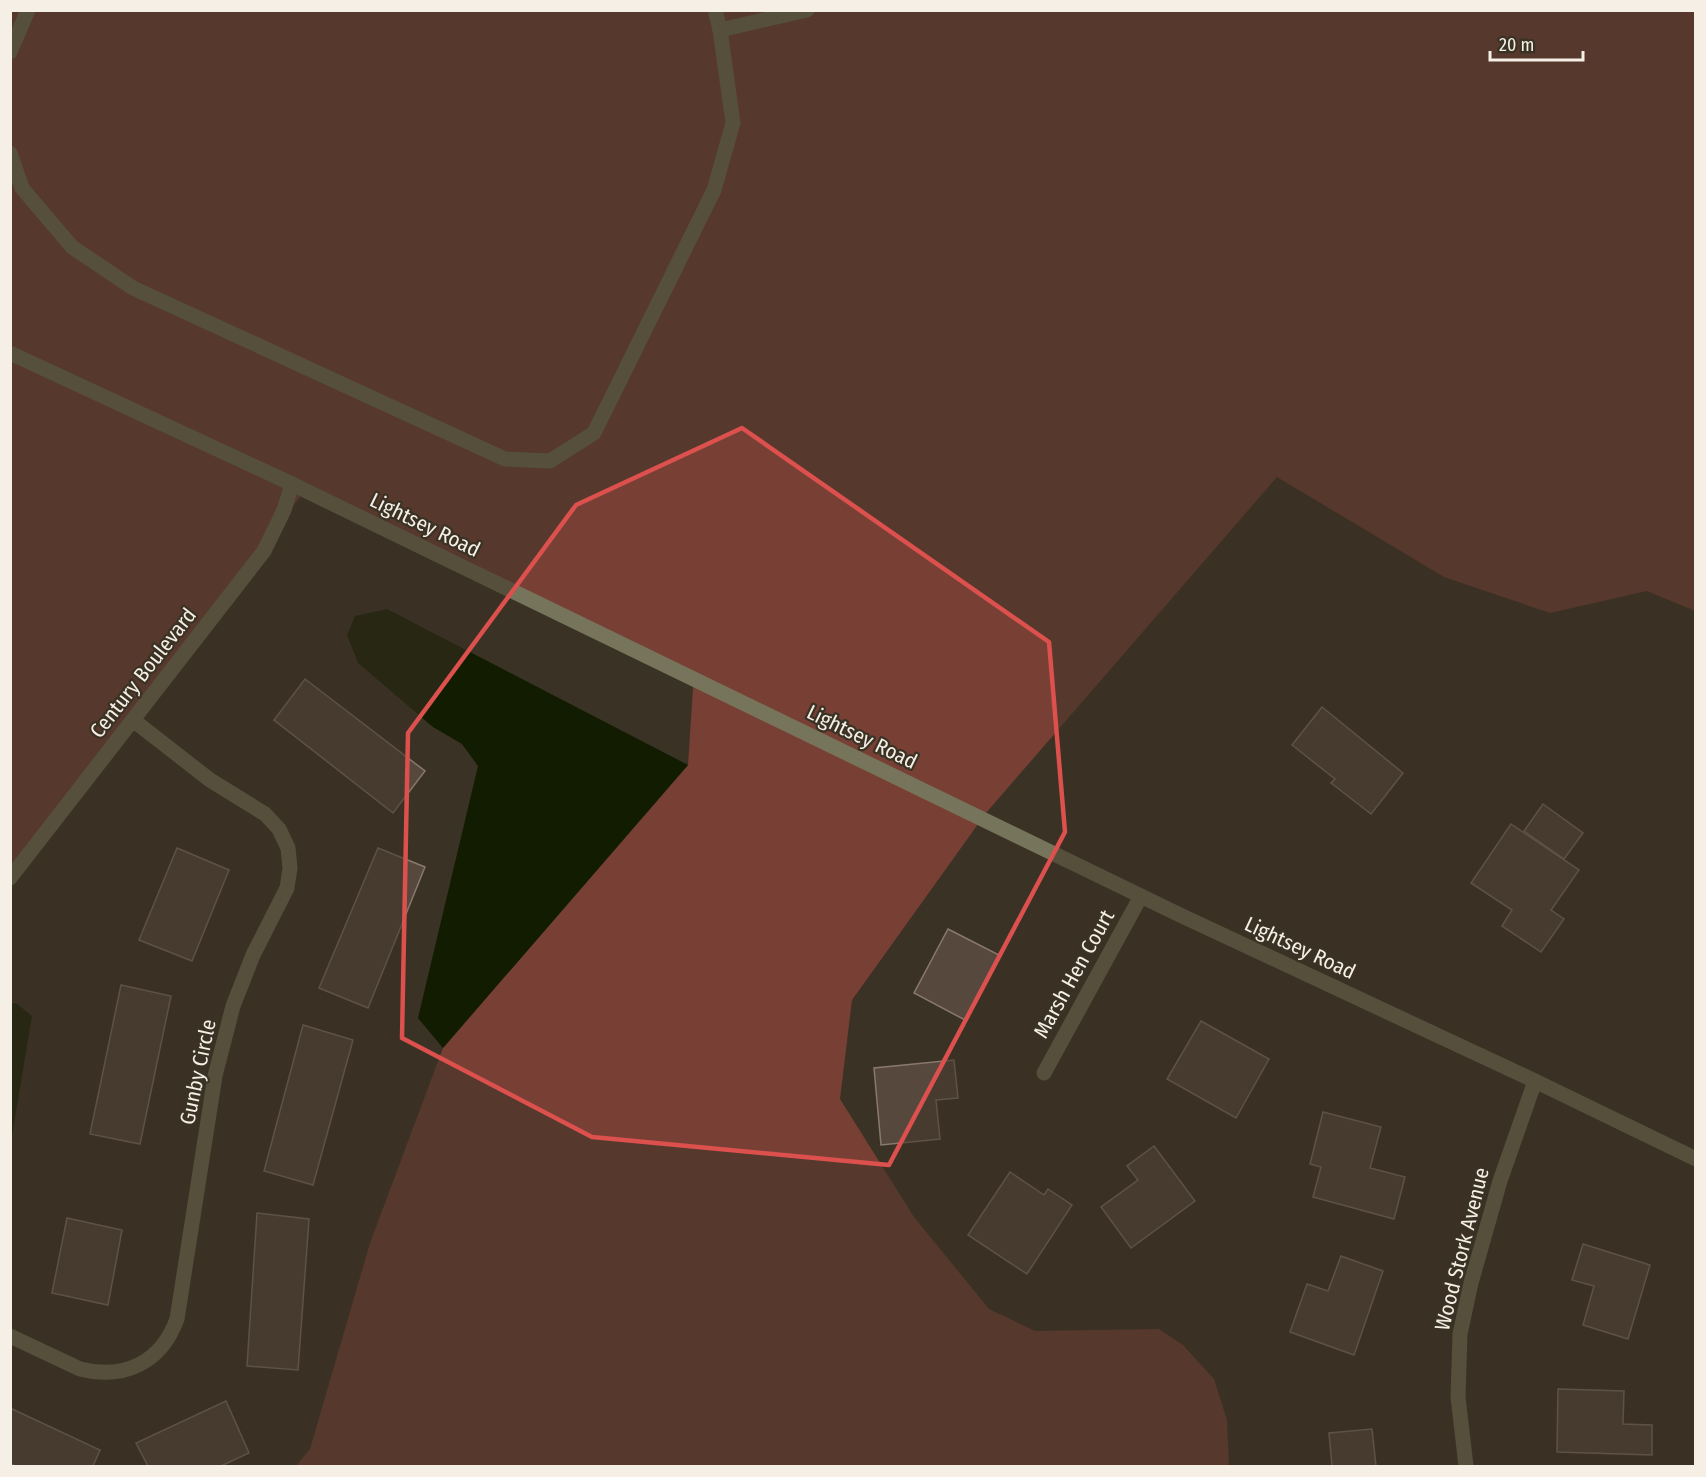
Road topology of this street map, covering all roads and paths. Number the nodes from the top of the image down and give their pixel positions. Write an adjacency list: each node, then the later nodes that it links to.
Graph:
1 (28, 10): 5 (street)
2 (715, 10): 4 (street)
3 (807, 10): 4 (street)
4 (720, 30): 6 (street)
5 (10, 52)
6 (10, 153)
7 (10, 353): 8 (street, Lightsey Road)
8 (292, 483): 9 (street, Century Boulevard); 11 (street, Lightsey Road)
9 (133, 720): 10 (street, Century Boulevard); 15 (street, Gunby Circle)
10 (10, 878)
11 (1141, 896): 12 (street, Marsh Hen Court); 13 (street, Lightsey Road)
12 (1044, 1072)
13 (1535, 1082): 14 (street, Lightsey Road); 16 (street, Wood Stork Avenue)
14 (1695, 1160)
15 (10, 1336)
16 (1466, 1467)

